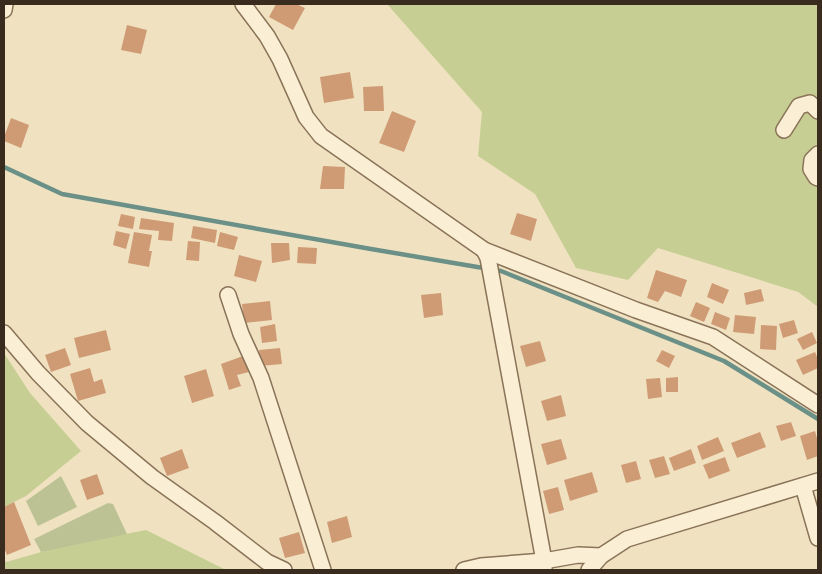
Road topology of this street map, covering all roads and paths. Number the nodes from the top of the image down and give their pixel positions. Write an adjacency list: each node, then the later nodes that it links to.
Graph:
1 (5, 4): 3 (street)
2 (243, 4): 8 (street)
3 (4, 10)
4 (818, 111): 5 (street)
5 (784, 130)
6 (818, 154): 7 (street)
7 (818, 178)
8 (486, 254): 11 (street); 16 (street)
9 (228, 295): 18 (street)
10 (4, 333): 17 (street)
11 (818, 405)
12 (818, 481): 13 (street)
13 (803, 486): 14 (street); 15 (street)
14 (818, 538)
15 (601, 556): 16 (street); 20 (street)
16 (544, 566): 19 (street)
17 (284, 570)
18 (323, 570)
19 (464, 570)
20 (590, 570)

